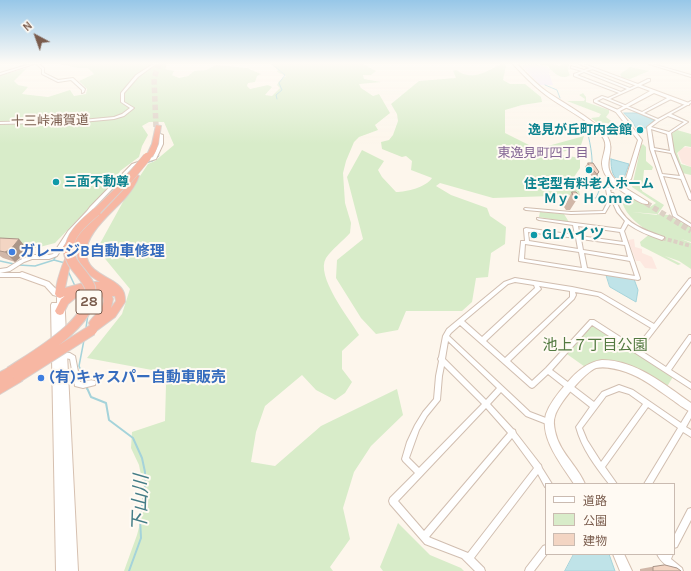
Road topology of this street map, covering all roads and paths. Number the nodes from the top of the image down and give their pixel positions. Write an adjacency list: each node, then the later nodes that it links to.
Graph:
1 (124, 91): 15 (street, 十三峠浦賀道)
2 (543, 91): 25 (street)
3 (616, 91): 6 (street)
4 (627, 91): 6 (street)
5 (654, 91): 7 (street); 10 (street)
6 (622, 93): 8 (street)
7 (670, 98): 9 (street); 12 (street)
8 (608, 99): 10 (street); 11 (street)
9 (689, 103): 13 (street)
10 (625, 106): 11 (street); 12 (street)
11 (617, 111): 25 (street)
12 (642, 113): 14 (street)
13 (669, 115): 14 (street); 18 (street)
14 (658, 120): 17 (street)
15 (0, 123)
16 (157, 126): 24 (highway, bridge)
17 (649, 128): 18 (street); 20 (street)
18 (669, 133): 21 (street)
19 (161, 135): 42 (street)
20 (652, 149): 21 (street); 22 (street)
21 (672, 152): 23 (street)
22 (662, 175): 23 (street); 33 (street)
23 (683, 178): 27 (street)
24 (132, 179): 49 (highway); 53 (highway, 28); 63 (highway, 28, bridge)
25 (619, 186): 26 (street); 28 (street)
26 (612, 188): 29 (street); 31 (street)
27 (691, 199)
28 (646, 203)
29 (526, 209)
30 (538, 219): 32 (street)
31 (627, 221): 34 (street); 36 (street)
32 (575, 224): 34 (street); 35 (street)
33 (691, 226)
34 (622, 231): 38 (street)
35 (578, 237): 37 (street); 38 (street); 39 (street)
36 (662, 238)
37 (527, 243): 39 (street); 41 (street)
38 (627, 244): 40 (street)
39 (580, 251): 40 (street); 41 (street)
40 (631, 260): 41 (street)
41 (585, 268)
42 (0, 271)
43 (0, 275): 44 (street)
44 (22, 275): 49 (street)
45 (691, 280): 52 (street)
46 (536, 284): 47 (street); 51 (street); 56 (street)
47 (572, 289): 52 (street); 60 (street)
48 (76, 292): 49 (highway); 50 (highway); 53 (highway)
49 (58, 293): 50 (street); 53 (highway); 94 (street)
50 (60, 311): 58 (street)
51 (460, 321): 54 (street); 56 (street)
52 (655, 327): 57 (street)
53 (90, 328): 63 (highway, bridge)
54 (446, 336): 59 (street); 69 (street)
55 (691, 337): 62 (street)
56 (483, 340): 60 (street)
57 (637, 350): 61 (street); 62 (street)
58 (62, 355): 65 (street); 95 (street)
59 (441, 359): 72 (street); 82 (street)
60 (506, 361): 61 (street)
61 (548, 370): 68 (street)
62 (667, 370): 67 (street)
63 (15, 374): 64 (highway, 28); 66 (highway); 70 (highway)
64 (0, 378)
65 (92, 383)
66 (0, 385)
67 (691, 386)
68 (569, 387): 73 (street); 74 (street); 76 (street)
69 (501, 388): 72 (street); 76 (street)
70 (0, 389)
71 (647, 403): 73 (street); 77 (street); 81 (street)
72 (486, 404): 78 (street); 82 (street)
73 (594, 406): 81 (street)
74 (691, 408)
75 (691, 412): 77 (street)
76 (549, 422): 84 (street)
77 (681, 428): 79 (street); 86 (street)
78 (513, 432): 80 (street); 88 (street)
79 (691, 434)
80 (539, 467): 83 (street); 93 (street)
81 (601, 468): 85 (street)
82 (419, 473): 88 (street)
83 (547, 483)
84 (579, 483)
85 (612, 483)
86 (649, 483)
87 (691, 512): 89 (street)
88 (424, 537): 93 (street)
89 (675, 542)
90 (545, 551): 97 (street)
91 (618, 555): 98 (street)
92 (665, 556): 99 (street)
93 (469, 558): 96 (street)
94 (62, 571)
95 (72, 571)
96 (481, 571)
97 (529, 571)
98 (626, 571)
99 (680, 571)

